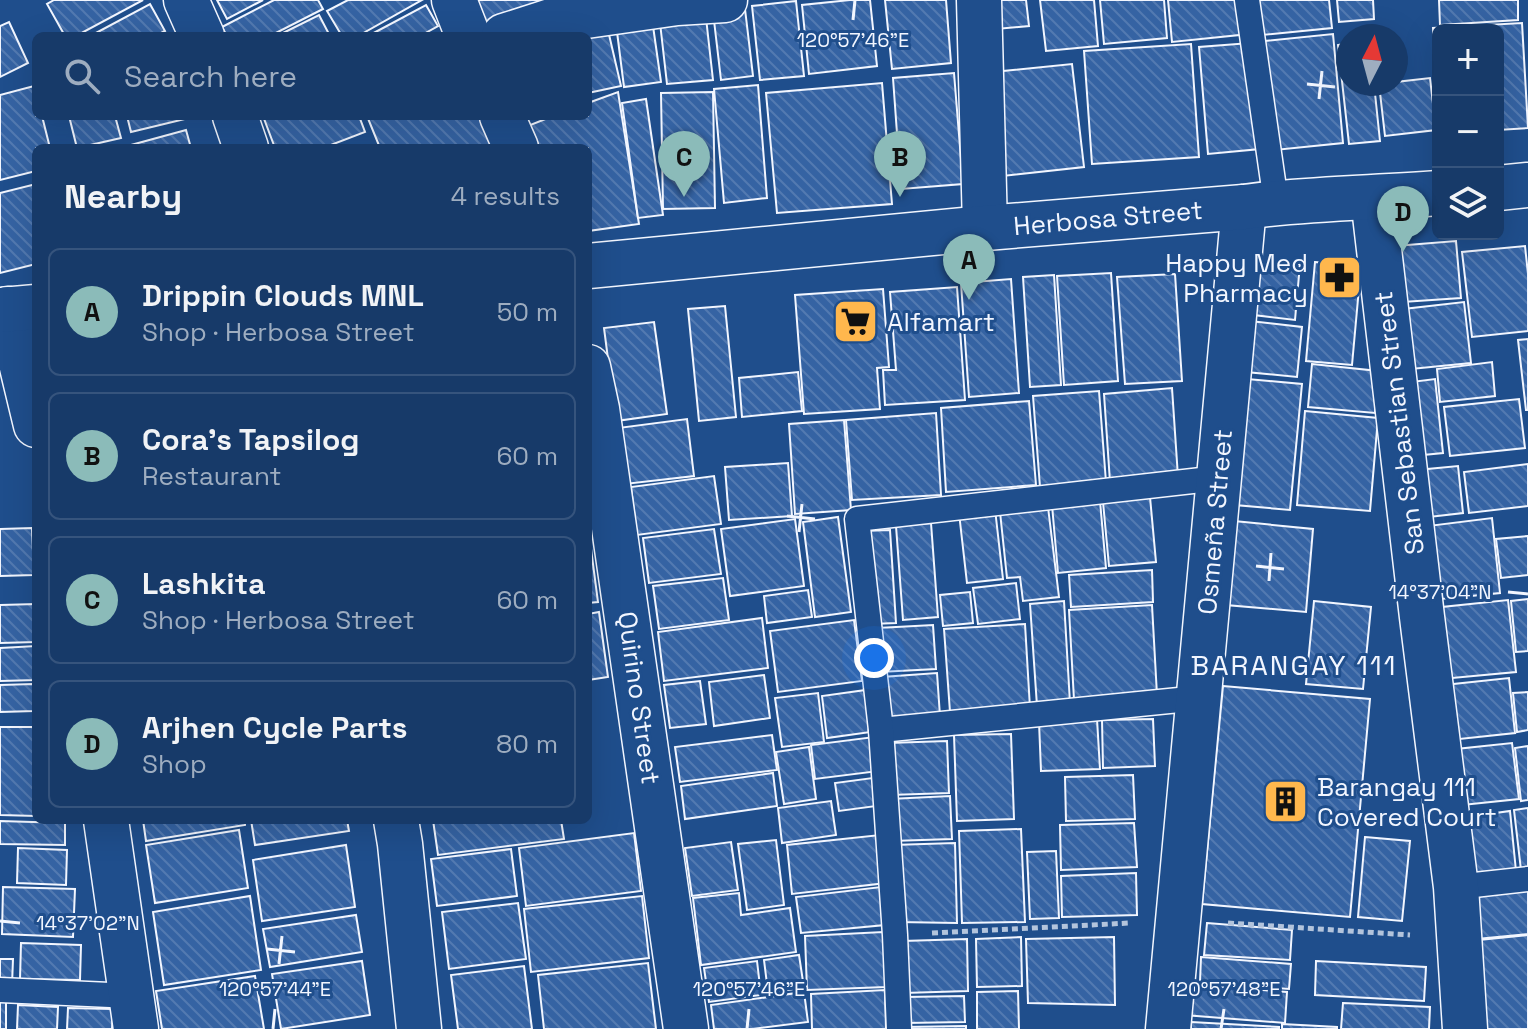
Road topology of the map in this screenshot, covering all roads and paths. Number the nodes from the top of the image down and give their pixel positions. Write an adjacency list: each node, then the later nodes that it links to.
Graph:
1 (186, 0): 7 (street)
2 (454, 0): 8 (street)
3 (725, 0): 6 (street)
4 (979, 0): 19 (street)
5 (1247, 0): 18 (lane)
6 (677, 2): 9 (street)
7 (200, 32)
8 (466, 32)
9 (517, 32)
10 (236, 120): 12 (street)
11 (504, 120): 13 (street)
12 (245, 144)
13 (514, 144)
14 (1528, 185): 15 (street)
15 (1504, 187)
16 (1432, 193): 17 (street, Herbosa Street)
17 (1373, 198): 18 (street, Herbosa Street); 30 (street, San Sebastian Street)
18 (1260, 204): 19 (street, Herbosa Street); 24 (street, Osmeña Street)
19 (985, 228): 20 (street, Herbosa Street)
20 (592, 266)
21 (15, 309): 23 (street)
22 (592, 386): 37 (street, Quirino Street)
23 (32, 403)
24 (1219, 478): 25 (street, Osmeña Street); 26 (lane)
25 (1199, 698): 26 (lane); 31 (street, Osmeña Street)
26 (881, 730): 32 (lane)
27 (107, 824): 35 (street)
28 (397, 824): 36 (street)
29 (1528, 879): 30 (lane)
30 (1456, 887): 33 (street, San Sebastian Street)
31 (1178, 920): 32 (path); 33 (path); 39 (street, Osmeña Street)
32 (895, 935): 38 (lane)
33 (1459, 938): 40 (street, San Sebastian Street)
34 (0, 990): 35 (lane)
35 (134, 1013)
36 (419, 1029)
37 (686, 1029)
38 (899, 1029)
39 (1168, 1029)
40 (1465, 1029)

